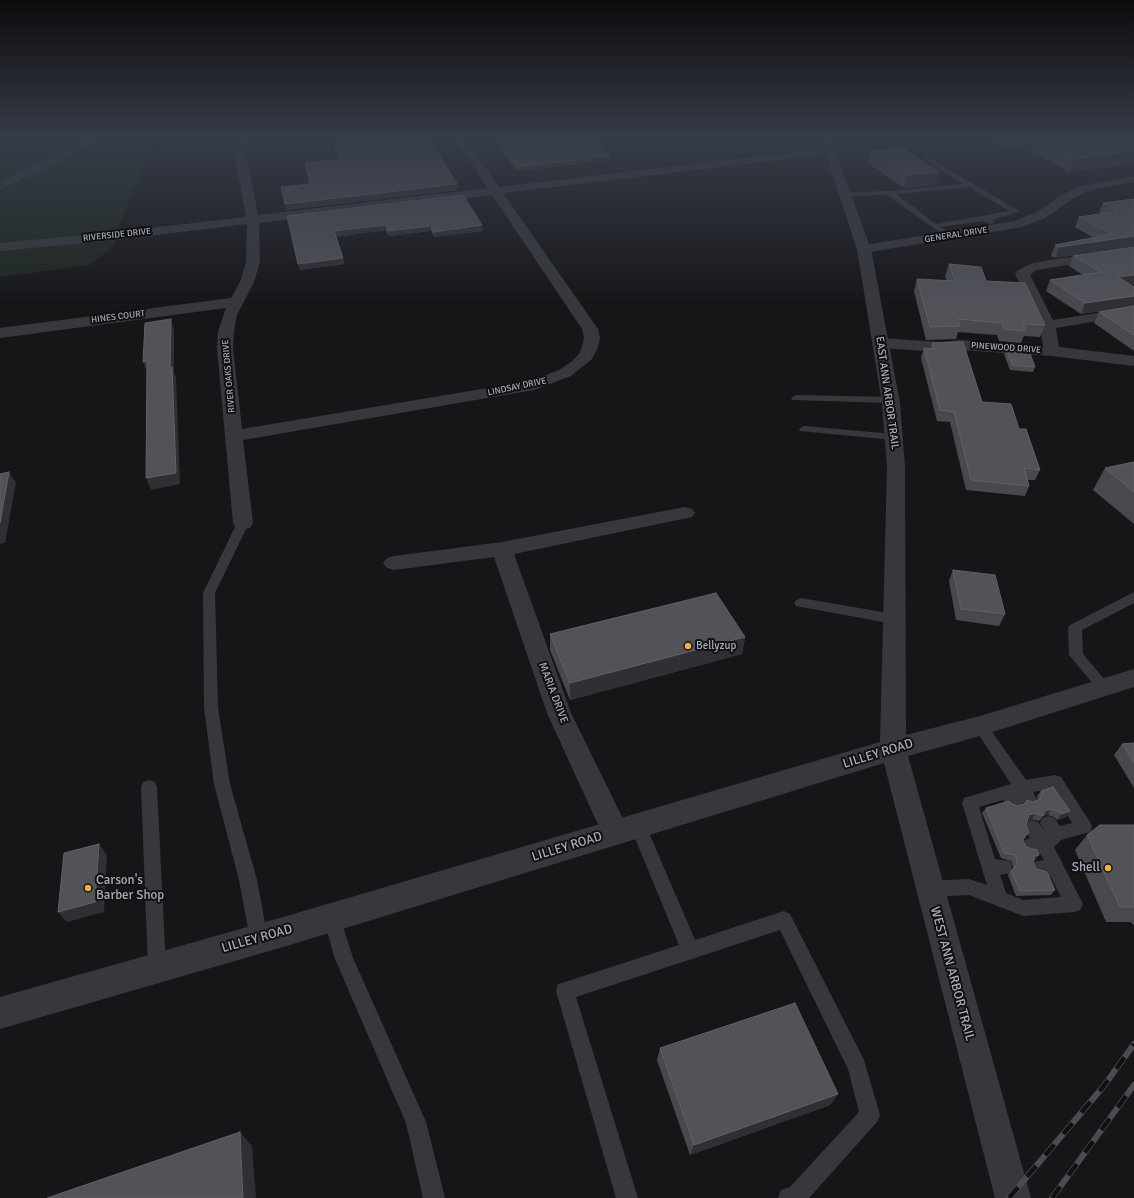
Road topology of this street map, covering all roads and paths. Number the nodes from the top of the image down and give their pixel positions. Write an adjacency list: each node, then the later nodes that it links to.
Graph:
1 (248, 196): 9 (street, RIVER OAKS DRIVE)
2 (447, 196): 9 (street, RIVERSIDE DRIVE)
3 (499, 196): 26 (street, LINDSAY DRIVE)
4 (846, 196): 14 (street, EAST ANN ARBOR TRAIL)
5 (893, 196): 10 (lane)
6 (988, 196): 8 (lane)
7 (1069, 196): 11 (street, GENERAL DRIVE)
8 (984, 219): 10 (lane); 11 (lane)
9 (253, 220): 13 (street, RIVERSIDE DRIVE); 16 (street, RIVER OAKS DRIVE)
10 (934, 226): 12 (lane)
11 (1006, 227): 12 (street, GENERAL DRIVE)
12 (948, 236): 14 (street, GENERAL DRIVE)
13 (0, 247)
14 (864, 249): 20 (street, EAST ANN ARBOR TRAIL)
15 (1134, 250): 18 (street)
16 (236, 302): 19 (street, HINES COURT); 26 (street, RIVER OAKS DRIVE)
17 (1134, 311): 18 (street)
18 (1048, 325): 21 (street)
19 (0, 333)
20 (880, 340): 21 (street, PINEWOOD DRIVE); 24 (street, EAST ANN ARBOR TRAIL)
21 (1052, 351): 22 (street, PINEWOOD DRIVE)
22 (1134, 361)
23 (796, 398): 24 (lane)
24 (890, 400): 27 (street, EAST ANN ARBOR TRAIL)
25 (804, 429): 27 (lane)
26 (234, 436): 29 (street, RIVER OAKS DRIVE)
27 (894, 437): 34 (street, EAST ANN ARBOR TRAIL)
28 (685, 513): 30 (street)
29 (243, 523): 47 (lane)
30 (502, 549): 31 (street); 41 (street, MARIA DRIVE)
31 (394, 563)
32 (1134, 597): 36 (lane)
33 (801, 603): 34 (lane)
34 (894, 619): 38 (street, EAST ANN ARBOR TRAIL)
35 (1134, 678): 36 (street, LILLEY ROAD)
36 (1104, 687): 37 (street, LILLEY ROAD)
37 (980, 726): 38 (street, LILLEY ROAD); 40 (lane)
38 (893, 749): 41 (street, LILLEY ROAD); 44 (street, WEST ANN ARBOR TRAIL)
39 (149, 786): 49 (lane)
40 (1018, 795): 43 (lane); 45 (lane)
41 (627, 830): 46 (street, LILLEY ROAD); 48 (lane)
42 (1039, 868): 43 (lane)
43 (1056, 868): 45 (lane)
44 (929, 889): 45 (lane); 54 (street, WEST ANN ARBOR TRAIL)
45 (999, 898)
46 (332, 917): 47 (street, LILLEY ROAD); 51 (lane)
47 (259, 938): 49 (street, LILLEY ROAD)
48 (690, 951): 52 (lane); 53 (lane)
49 (157, 968): 50 (street, LILLEY ROAD)
50 (0, 1014)
51 (434, 1198)
52 (627, 1198)
53 (789, 1198)
54 (1013, 1198)

